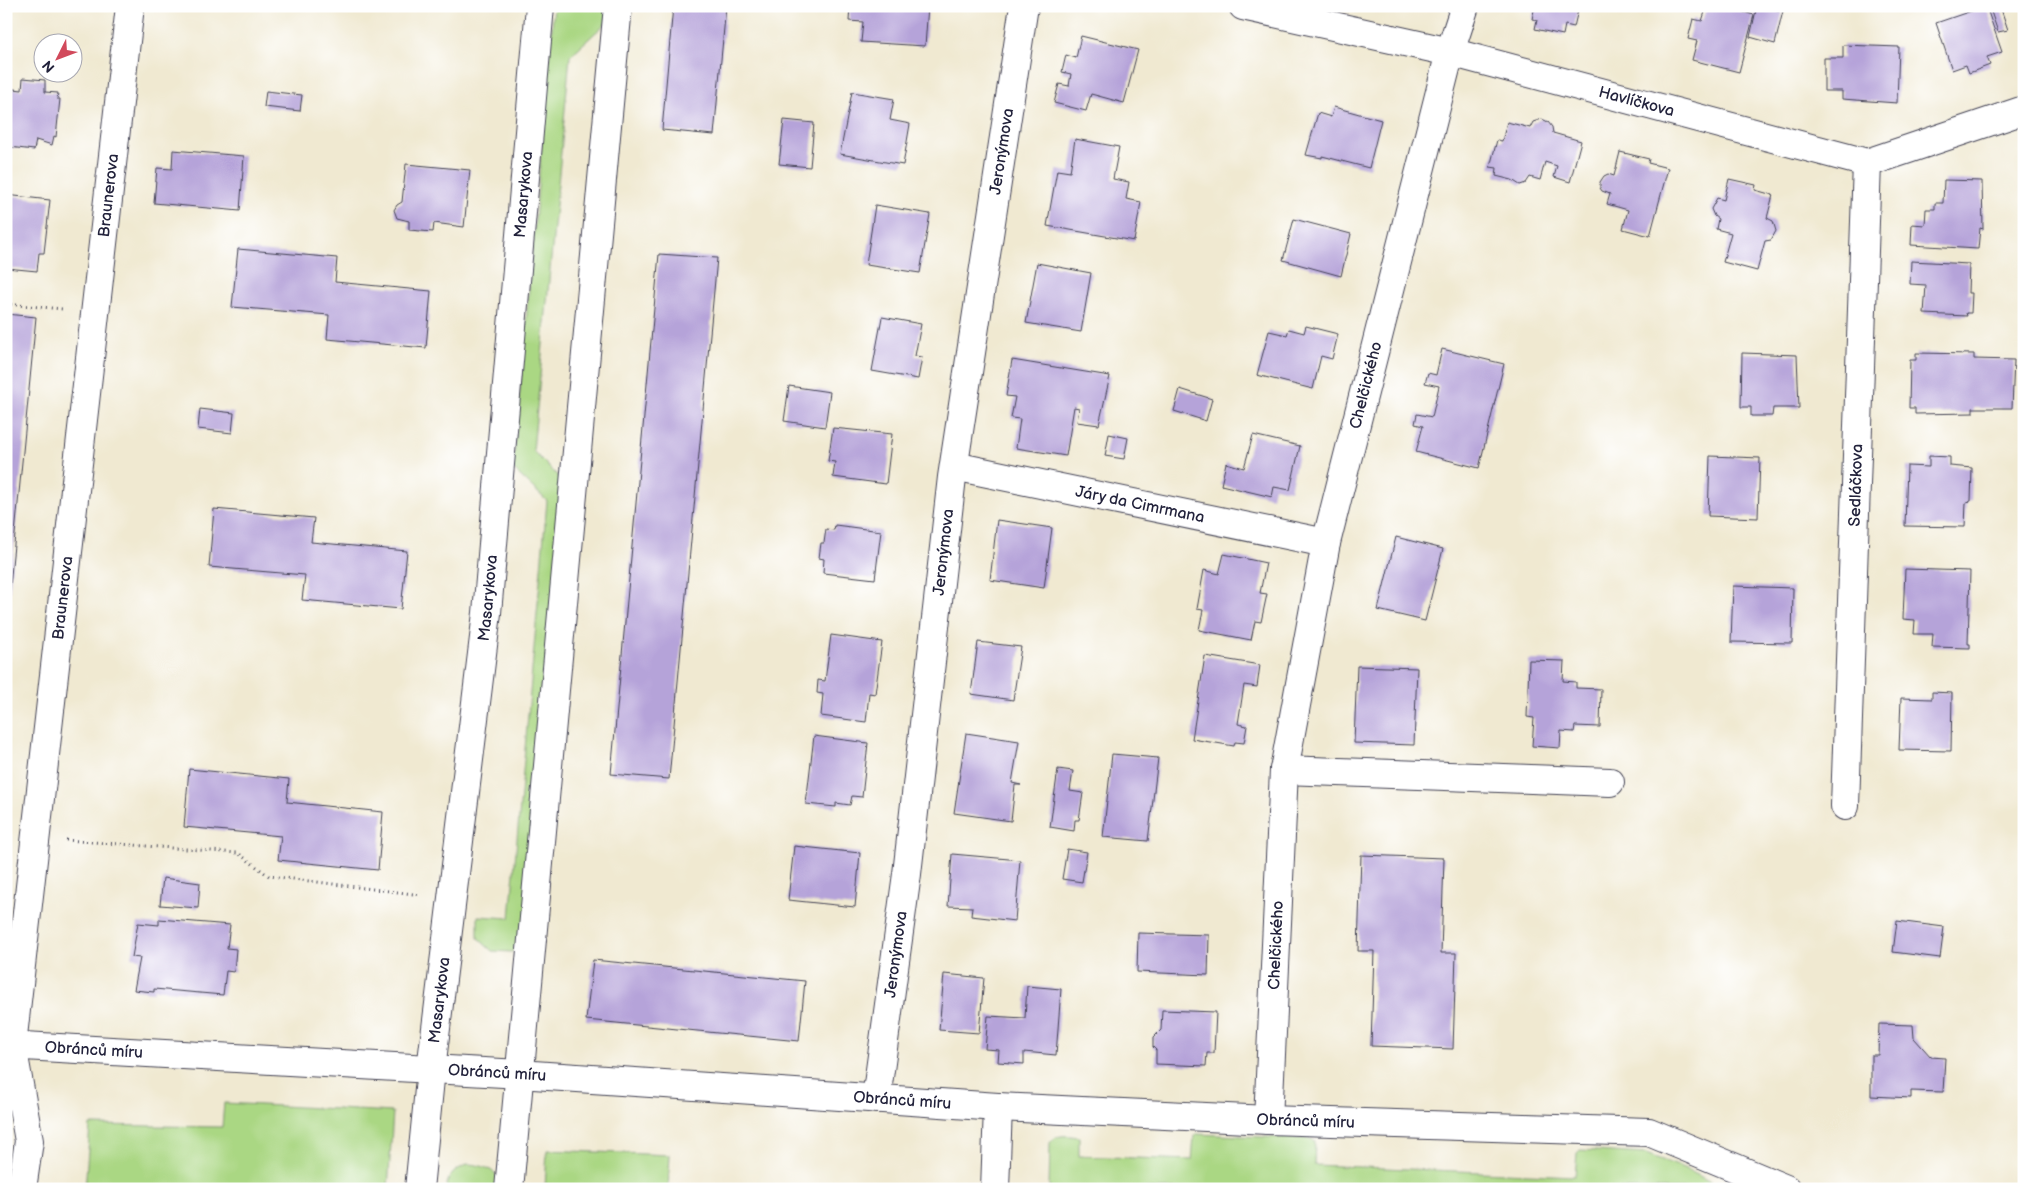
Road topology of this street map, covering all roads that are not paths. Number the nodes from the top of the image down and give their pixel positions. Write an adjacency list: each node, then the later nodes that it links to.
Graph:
1 (130, 6): 15 (street, Braunerova)
2 (540, 6): 16 (street, Masarykova)
3 (618, 6): 17 (street)
4 (1024, 6): 10 (street, Jeronýmova)
5 (1243, 6): 7 (street, Havlíčkova)
6 (1465, 6): 7 (street, Chelčického)
7 (1450, 52): 9 (street, Havlíčkova); 11 (street, Chelčického)
8 (2024, 110): 9 (street)
9 (1867, 163): 14 (street, Sedláčkova)
10 (954, 466): 11 (street, Járy da Cimrmana); 18 (street, Jeronýmova)
11 (1326, 543): 12 (street, Chelčického)
12 (1284, 770): 13 (street); 20 (street, Chelčického)
13 (1610, 782)
14 (1845, 806)
15 (9, 1045): 16 (street, Obránců míru); 21 (street, Braunerova)
16 (431, 1069): 17 (street, Obránců míru); 22 (street, Masarykova)
17 (519, 1074): 18 (street, Obránců míru); 23 (street)
18 (876, 1099): 19 (street, Obránců míru)
19 (998, 1107): 20 (street, Obránců míru); 24 (street)
20 (1268, 1120): 25 (street, Obránců míru)
21 (22, 1189)
22 (420, 1189)
23 (509, 1189)
24 (995, 1189)
25 (1786, 1189)

